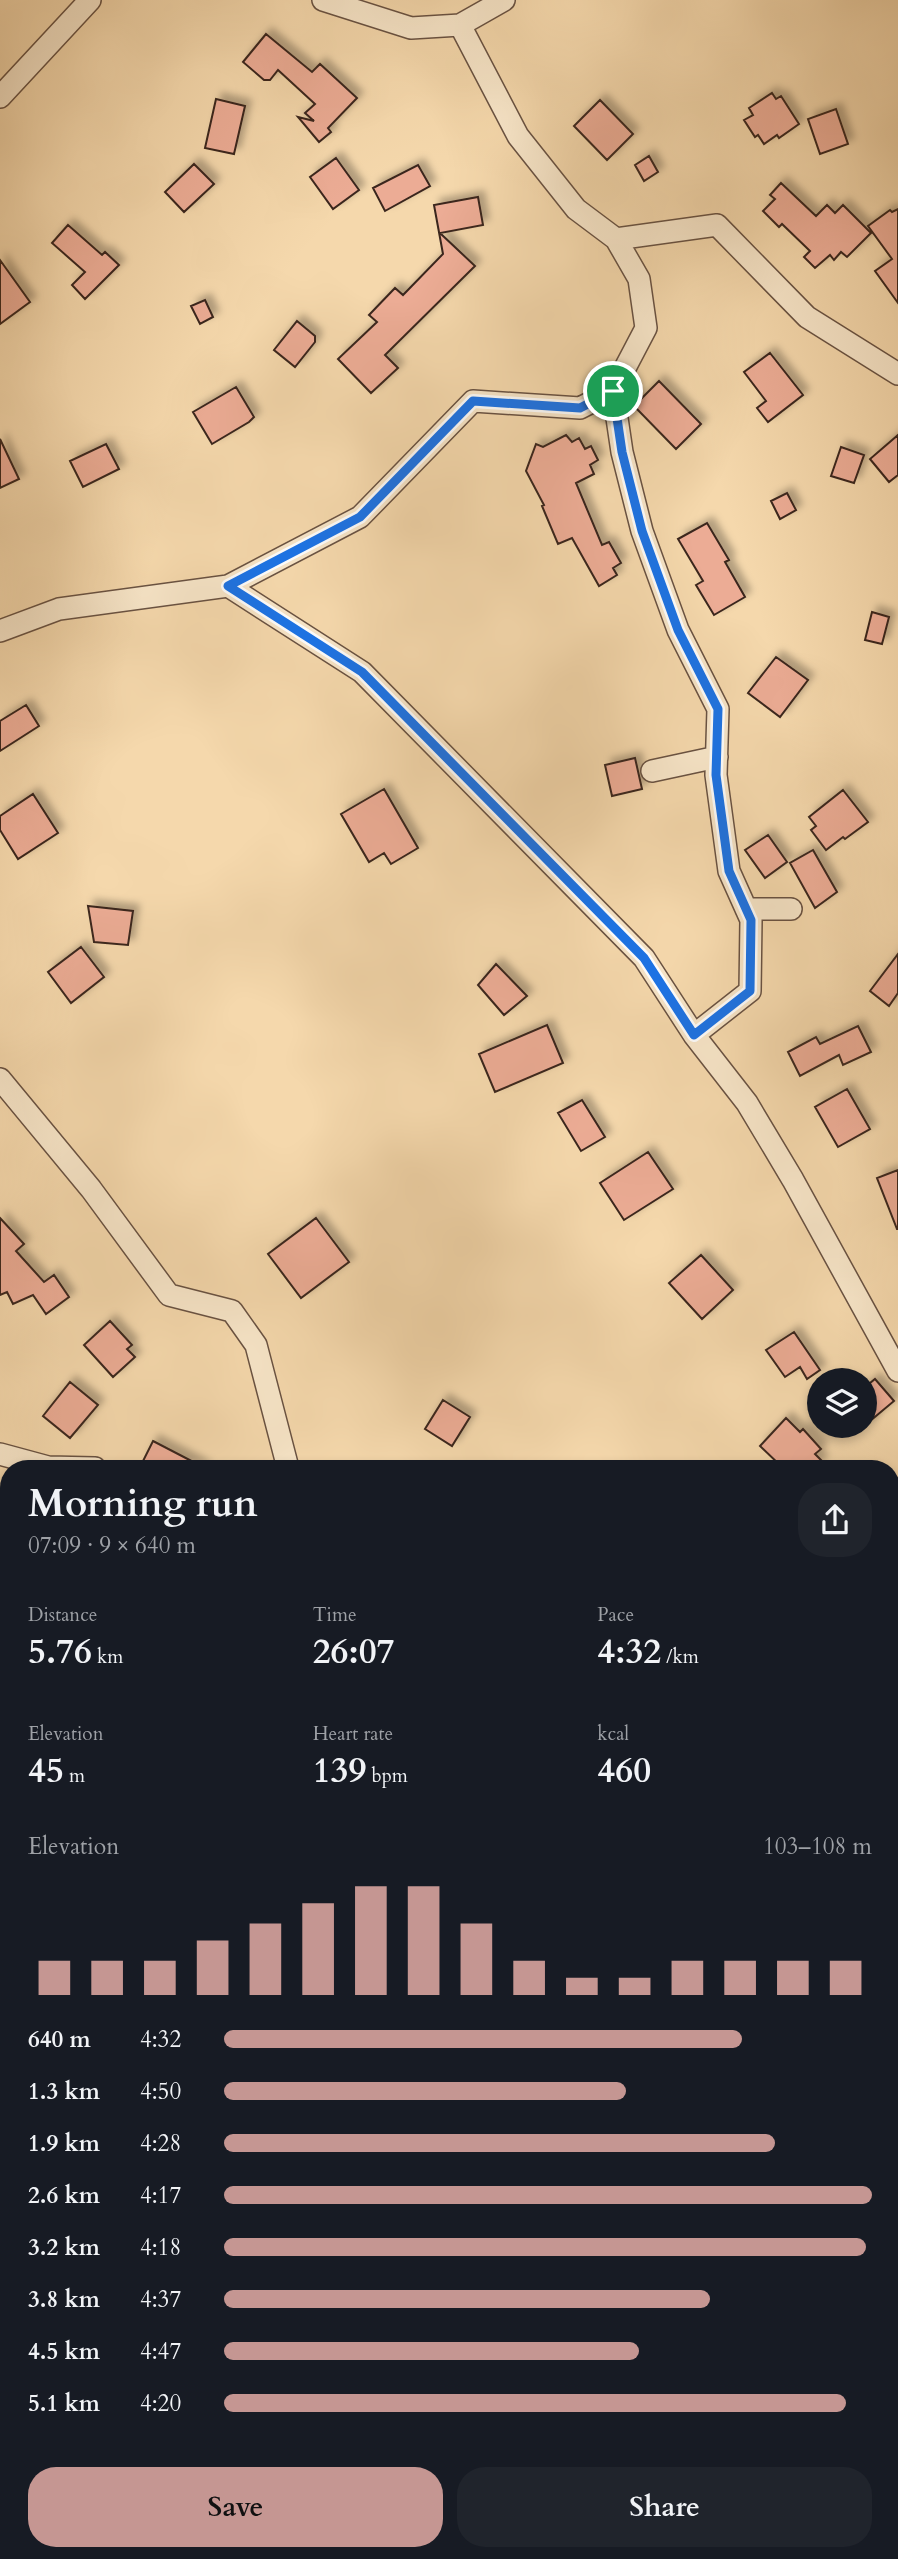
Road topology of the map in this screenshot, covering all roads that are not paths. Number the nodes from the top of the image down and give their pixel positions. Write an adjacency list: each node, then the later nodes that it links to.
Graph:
1 (90, 0): 5 (street)
2 (323, 0): 4 (street)
3 (504, 0): 4 (street)
4 (460, 25): 6 (street)
5 (0, 97)
6 (616, 239): 7 (street); 8 (street)
7 (898, 374)
8 (613, 391): 9 (street); 11 (street)
9 (228, 586): 10 (street); 15 (street)
10 (0, 631)
11 (717, 757): 12 (street); 13 (street)
12 (652, 771)
13 (746, 909): 14 (street); 15 (street)
14 (791, 909)
15 (694, 1035): 17 (street)
16 (0, 1079): 20 (street)
17 (898, 1371)
18 (0, 1454): 19 (street)
19 (22, 1460)
20 (286, 1460)

